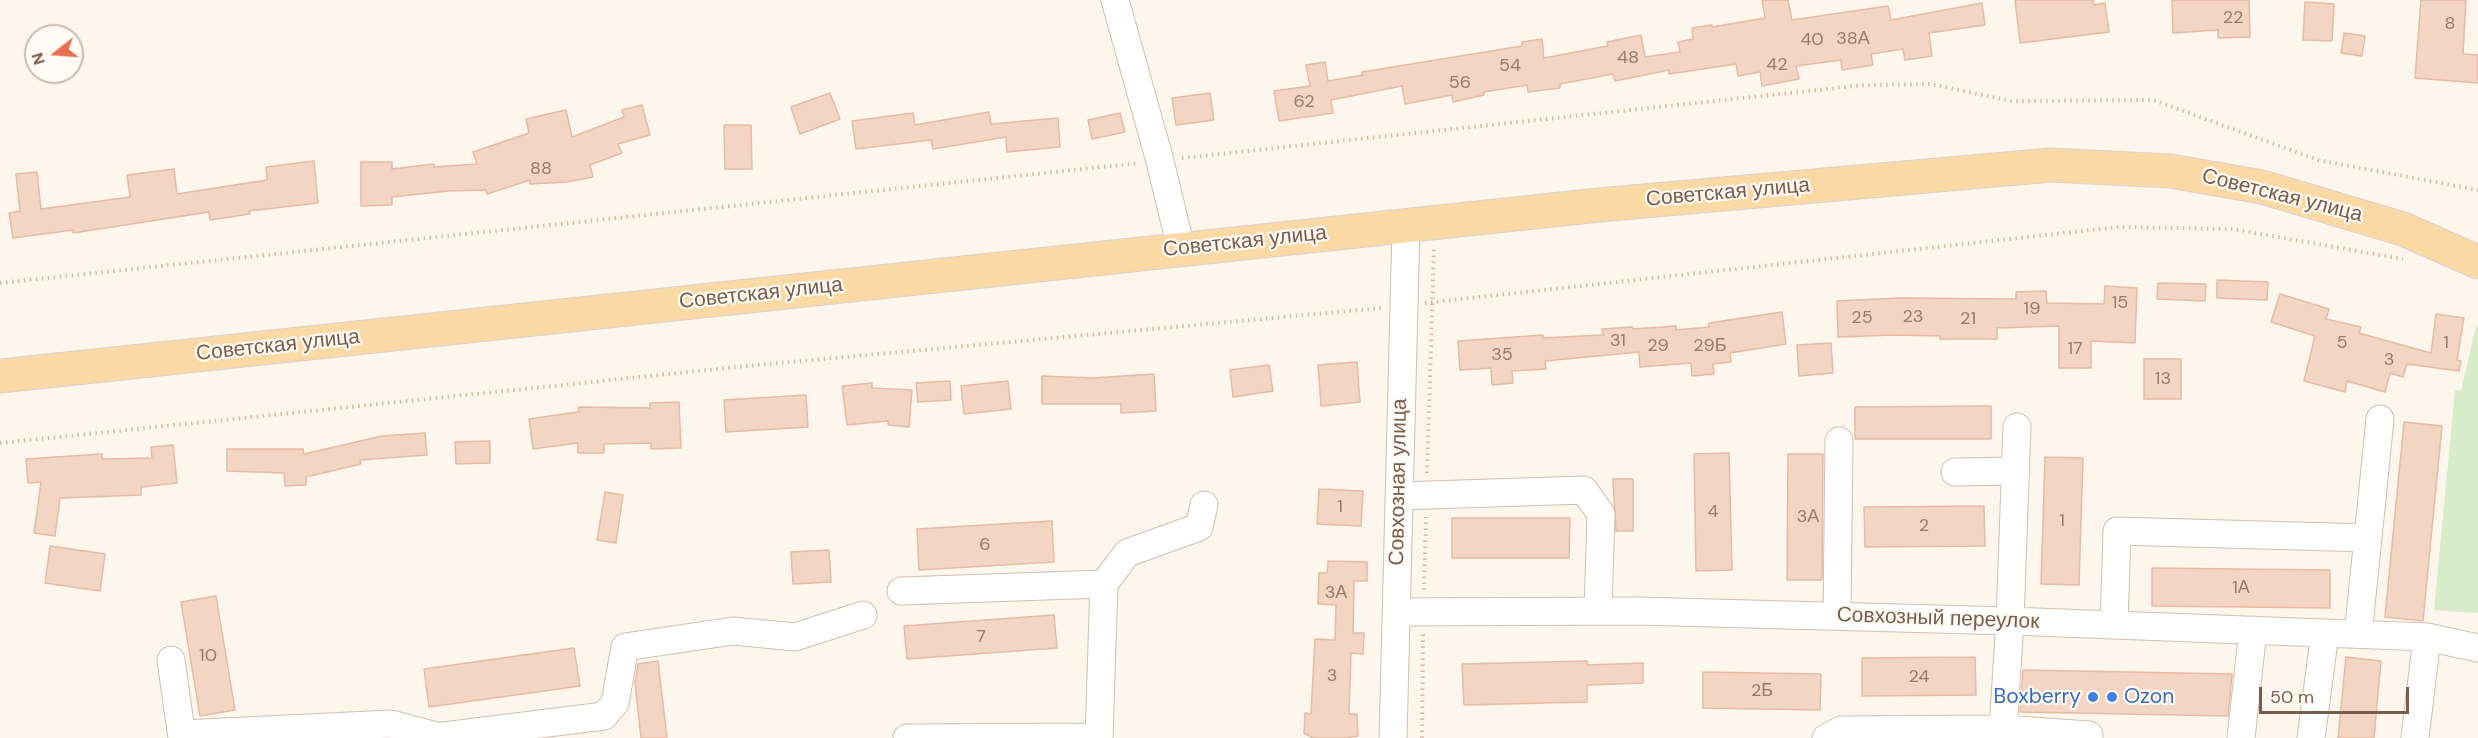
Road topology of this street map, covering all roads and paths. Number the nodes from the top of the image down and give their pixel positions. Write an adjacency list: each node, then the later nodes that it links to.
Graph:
1 (1115, 0): 2 (street)
2 (1160, 160): 3 (path); 5 (street); 8 (path)
3 (2478, 190)
4 (1406, 227): 5 (main road, Советская улица); 7 (main road, Советская улица); 9 (street, Совхозная улица)
5 (1181, 248): 10 (main road, Советская улица)
6 (2406, 260): 9 (path)
7 (2478, 261)
8 (0, 283)
9 (1404, 306): 14 (path); 17 (street, Совхозная улица)
10 (0, 376)
11 (2380, 419): 19 (street)
12 (2017, 427): 15 (street)
13 (1839, 441): 25 (street)
14 (0, 443)
15 (2016, 471): 16 (street); 26 (street)
16 (1955, 472)
17 (1399, 496): 22 (street); 23 (street, Совхозная улица)
18 (1204, 505): 20 (street)
19 (2368, 538): 27 (street); 30 (street)
20 (1104, 584): 21 (street); 39 (street)
21 (901, 591)
22 (1598, 611): 23 (street, Совхозный переулок); 25 (street, Совхозный переулок)
23 (1396, 612): 40 (street, Совхозная улица)
24 (863, 615): 37 (street)
25 (1837, 616): 26 (street, Совхозный переулок)
26 (2010, 621): 27 (street, Совхозный переулок); 35 (street)
27 (2114, 625): 28 (street, Совхозный переулок)
28 (2253, 630): 29 (street, Совхозный переулок); 43 (street)
29 (2325, 633): 30 (street, Совхозный переулок); 44 (street)
30 (2358, 634): 31 (street, Совхозный переулок)
31 (2427, 637): 32 (street, Совхозный переулок); 45 (street)
32 (2478, 648)
33 (171, 660): 36 (street)
34 (372, 731): 36 (street); 37 (street)
35 (2001, 734): 41 (street); 42 (street)
36 (182, 736)
37 (444, 737)
38 (907, 738): 39 (street)
39 (1099, 738)
40 (1393, 738)
41 (1826, 738)
42 (2089, 738)
43 (2241, 738)
44 (2312, 738)
45 (2415, 738)

